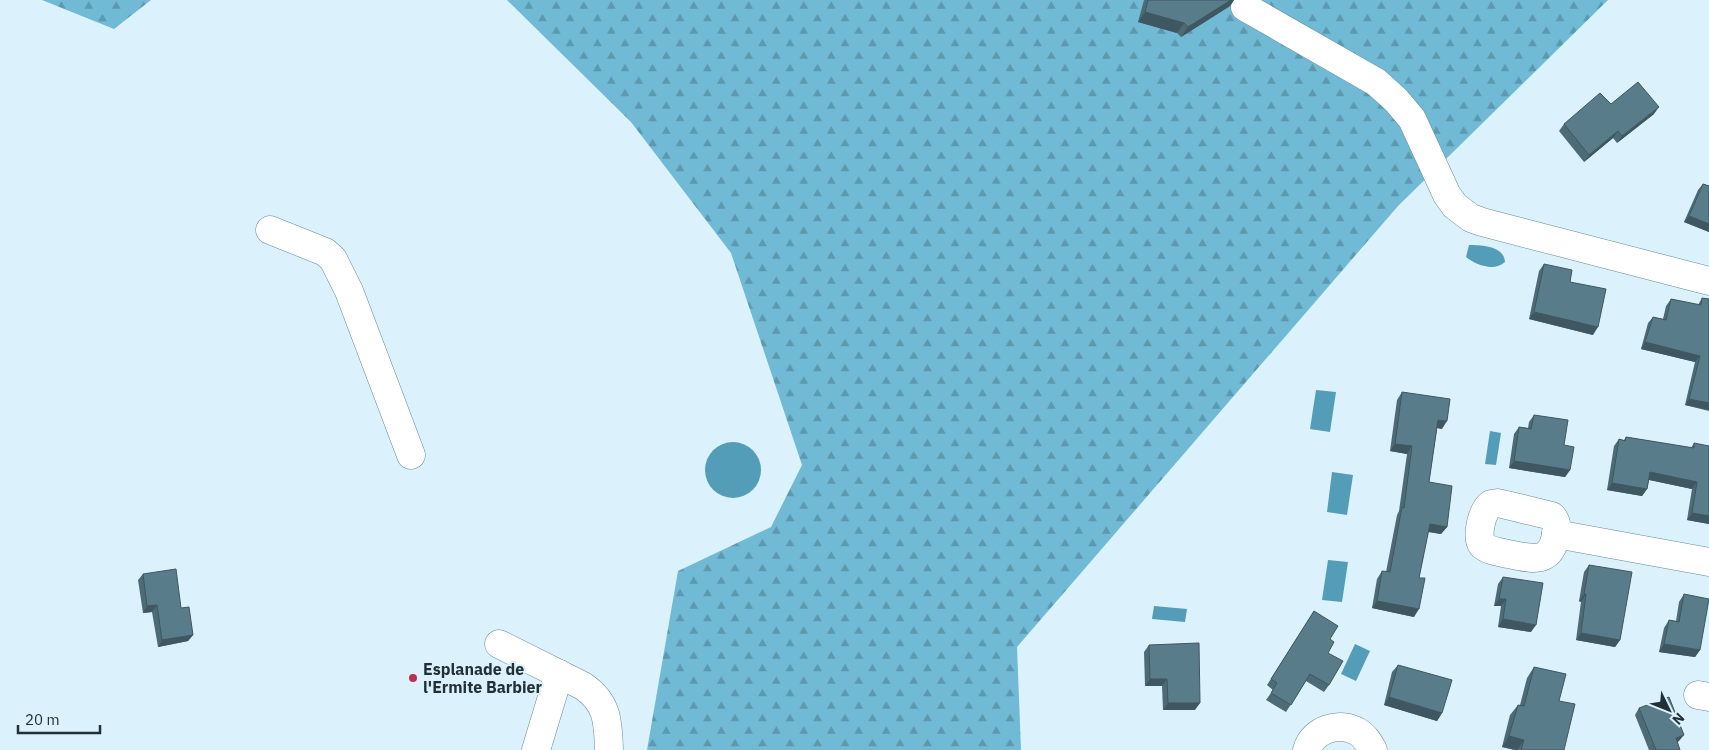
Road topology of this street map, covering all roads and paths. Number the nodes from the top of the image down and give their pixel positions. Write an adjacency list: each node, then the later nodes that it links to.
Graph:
1 (1246, 7): 3 (street)
2 (270, 230): 4 (street)
3 (1709, 281)
4 (411, 455)
5 (1556, 534): 6 (street)
6 (1709, 562)
7 (499, 644): 8 (street)
8 (560, 674): 9 (street); 10 (street)
9 (536, 750)
10 (609, 750)
11 (1306, 750): 12 (street)
12 (1373, 750)

